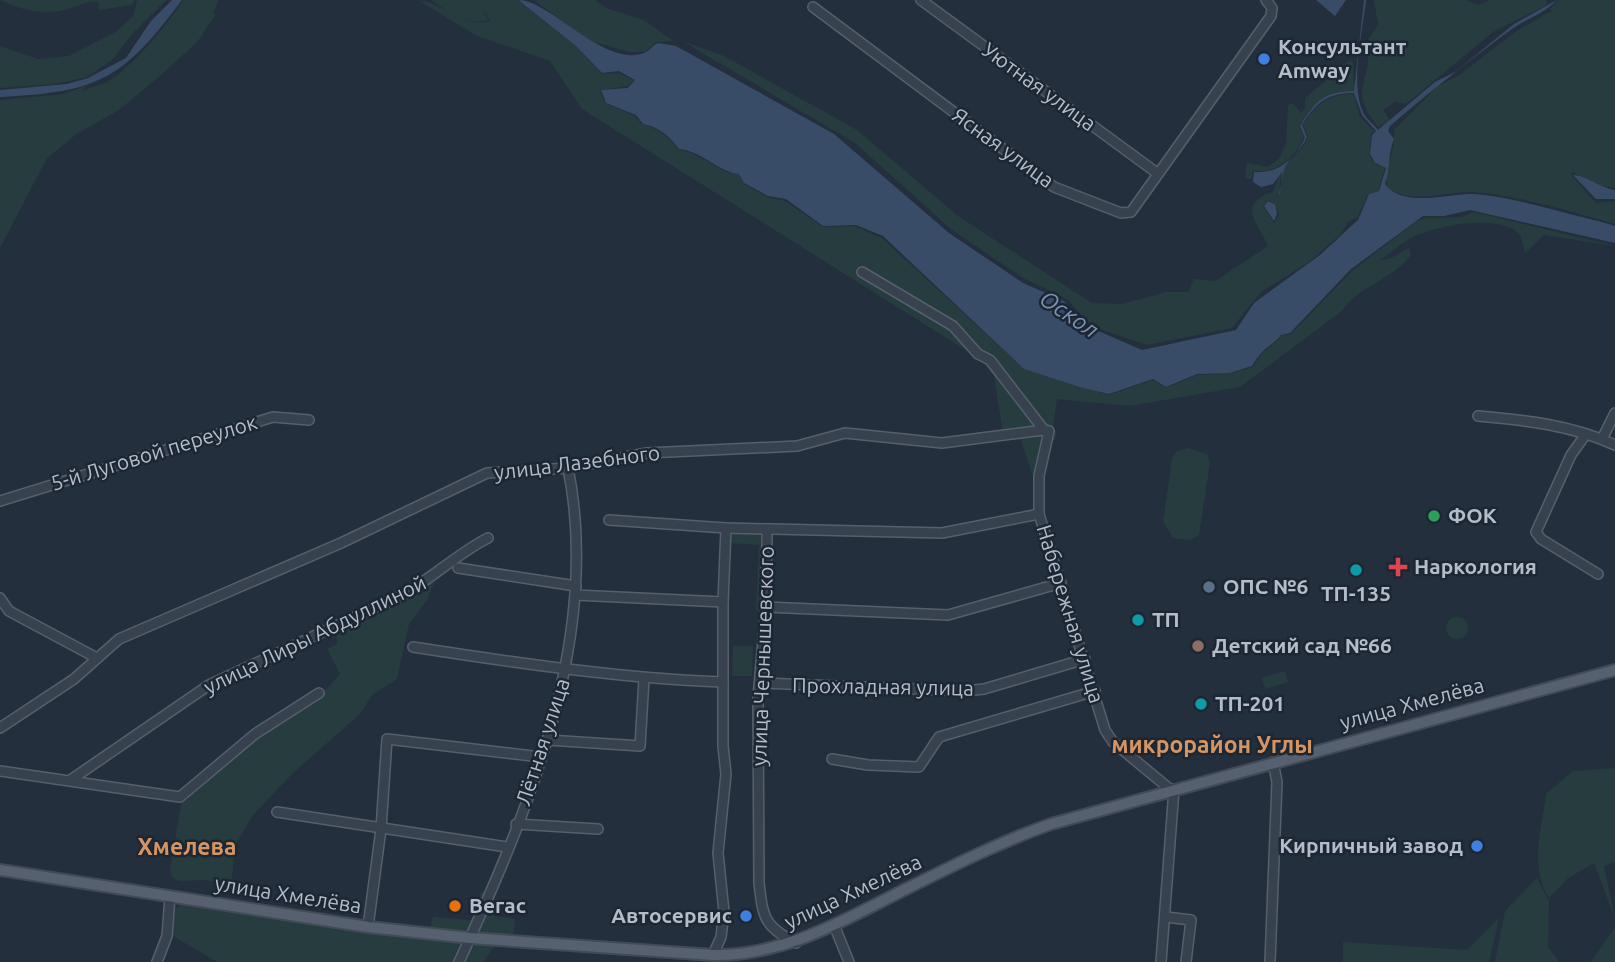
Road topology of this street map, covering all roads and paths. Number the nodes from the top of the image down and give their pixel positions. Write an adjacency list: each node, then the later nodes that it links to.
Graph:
1 (921, 0): 4 (street, Уютная улица)
2 (1266, 0): 4 (street, Ясная улица)
3 (813, 7): 4 (street, Ясная улица)
4 (1157, 173)
5 (862, 272): 9 (street)
6 (1615, 413): 11 (street)
7 (1478, 416): 10 (street)
8 (309, 420): 14 (street, 5-й Луговой переулок)
9 (1046, 430): 13 (street, улица Лазебного); 15 (street)
10 (1586, 434): 11 (street); 21 (street)
11 (1602, 439): 12 (street)
12 (1615, 445)
13 (568, 468): 23 (street, Лётная улица); 28 (street, улица Лазебного)
14 (0, 500)
15 (1039, 514): 18 (street, Набережная улица); 22 (street, Набережная улица)
16 (609, 520): 17 (street)
17 (726, 528): 18 (street, улица Чернышевского); 25 (street, улица Чернышевского)
18 (767, 529): 26 (street, улица Чернышевского)
19 (488, 538): 43 (street, улица Лиры Абдуллиной)
20 (458, 568): 23 (street)
21 (1598, 574)
22 (1061, 583): 26 (street); 29 (street, Набережная улица)
23 (575, 590): 25 (street); 30 (street, Лётная улица)
24 (0, 598): 28 (street)
25 (723, 602): 33 (street, улица Чернышевского)
26 (766, 607): 34 (street, улица Чернышевского)
27 (413, 647): 30 (street)
28 (95, 657): 37 (street, улица Лазебного)
29 (1085, 659): 34 (street, Прохладная улица); 35 (street, Набережная улица)
30 (566, 671): 32 (street); 38 (street, Лётная улица)
31 (1614, 672): 41 (main road, улица Хмелёва)
32 (644, 679): 33 (street); 38 (street)
33 (723, 682): 57 (street, улица Чернышевского)
34 (761, 683): 56 (street, улица Чернышевского)
35 (1095, 691): 40 (street); 44 (street, Набережная улица)
36 (319, 693): 43 (street)
37 (0, 728)
38 (548, 740): 39 (street, Лётная улица)
39 (541, 757): 46 (street, Лётная улица); 47 (street)
40 (832, 759)
41 (1273, 762): 44 (main road, улица Хмелёва); 63 (street)
42 (0, 771): 43 (street)
43 (72, 779)
44 (1173, 789): 52 (street); 53 (main road, улица Хмелёва)
45 (276, 812): 47 (street)
46 (516, 824): 48 (street); 49 (street, Лётная улица)
47 (381, 829): 49 (street); 54 (street)
48 (598, 829)
49 (507, 847): 55 (street, Лётная улица)
50 (0, 870): 51 (main road, улица Хмелёва)
51 (170, 897): 54 (main road, улица Хмелёва); 58 (street)
52 (1166, 917): 61 (street); 62 (street)
53 (834, 925): 56 (main road, улица Хмелёва); 60 (street)
54 (368, 927): 55 (main road, улица Хмелёва)
55 (470, 938): 57 (main road, улица Хмелёва); 59 (street, Лётная улица)
56 (796, 943): 57 (main road, улица Хмелёва)
57 (713, 955)
58 (157, 962)
59 (459, 962)
60 (849, 962)
61 (1161, 962)
62 (1186, 962)
63 (1270, 962)

